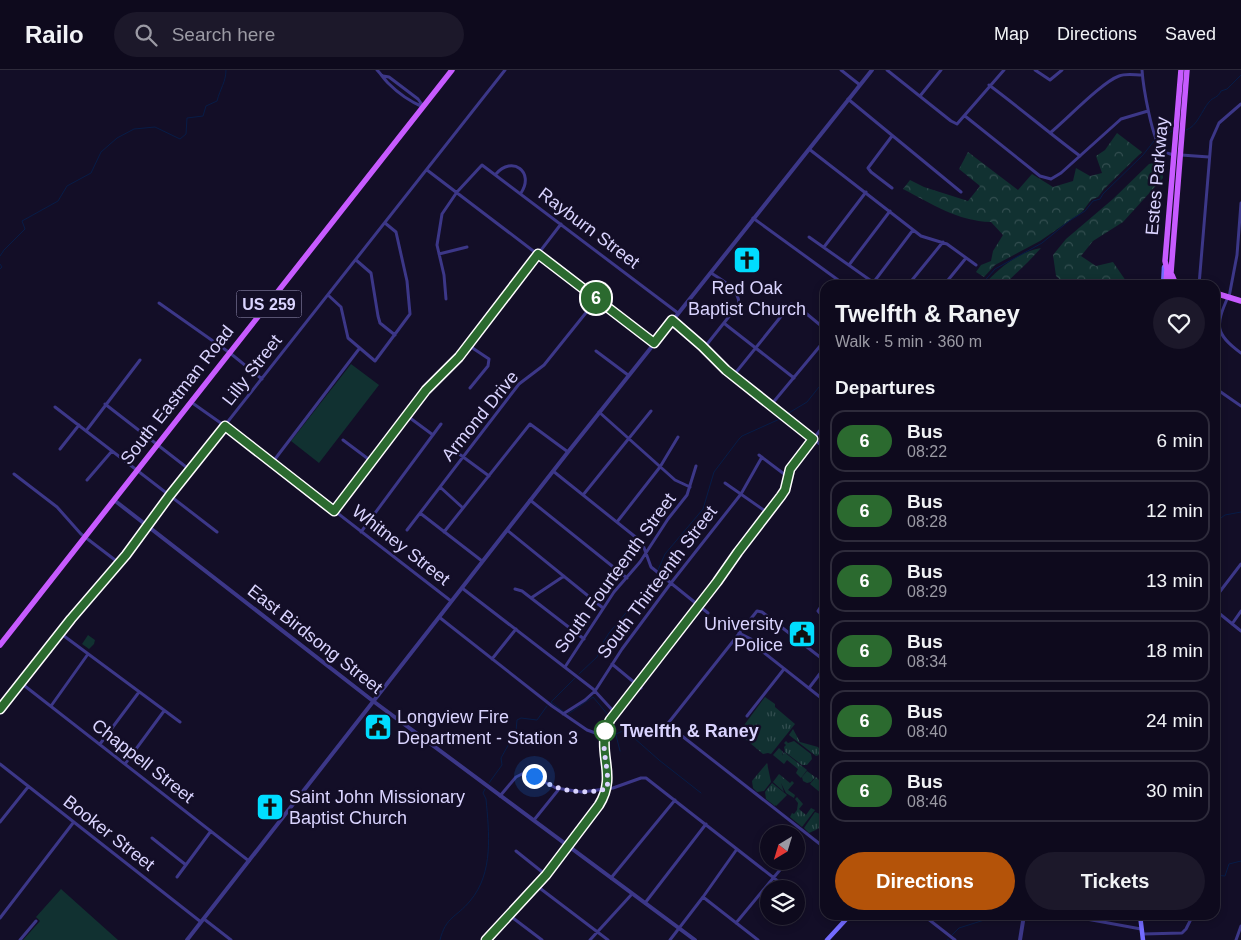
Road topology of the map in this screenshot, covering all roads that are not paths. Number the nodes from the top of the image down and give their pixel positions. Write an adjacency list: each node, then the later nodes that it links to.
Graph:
1 (377, 70): 20 (street)
2 (452, 70): 20 (main road, South Eastman Road / US 259)
3 (506, 70): 29 (street, Lilly Street)
4 (841, 70): 15 (street)
5 (872, 70): 15 (street)
6 (887, 70): 17 (street)
7 (942, 70): 17 (street)
8 (1004, 70): 16 (street)
9 (1035, 70): 10 (street)
10 (1062, 70)
11 (1142, 70): 14 (street)
12 (1181, 70): 26 (main road, Estes Parkway)
13 (1187, 70): 26 (main road, Estes Parkway)
14 (1142, 75): 21 (street); 23 (street)
15 (860, 84): 18 (street)
16 (989, 85): 22 (street); 23 (street)
17 (920, 96): 22 (street)
18 (848, 99): 24 (street); 25 (street)
19 (1241, 104): 28 (street)
20 (423, 107): 82 (main road, South Eastman Road / US 259)
21 (1148, 110): 26 (street); 27 (street)
22 (965, 116): 27 (street)
23 (1050, 133): 27 (street)
24 (892, 136): 31 (street); 34 (street)
25 (809, 148): 33 (street); 38 (street)
26 (1178, 155): 28 (street); 52 (main road, Estes Parkway); 59 (main road, Estes Parkway)
27 (1080, 156)
28 (1208, 157): 62 (street)
29 (427, 170): 32 (street); 39 (street, Lilly Street)
30 (496, 174): 32 (street, Rayburn Street); 35 (street, Rayburn Street); 35 (street)
31 (892, 188)
32 (457, 192): 46 (street); 47 (street)
33 (866, 192): 37 (street); 45 (street)
34 (961, 192)
35 (521, 193): 40 (street, Rayburn Street)
36 (1241, 203): 65 (street)
37 (890, 211): 41 (street); 50 (street)
38 (753, 218): 53 (street); 54 (street)
39 (385, 223): 49 (street, Lilly Street); 74 (street)
40 (561, 224): 47 (street); 70 (street, Rayburn Street)
41 (913, 230): 43 (street); 56 (street)
42 (809, 237): 45 (street)
43 (943, 242): 48 (street); 57 (street)
44 (467, 247): 46 (street)
45 (824, 247): 50 (street)
46 (439, 254): 66 (street)
47 (538, 254): 67 (street); 76 (street)
48 (966, 258): 51 (street); 58 (street)
49 (356, 260): 64 (street, Lilly Street); 74 (street)
50 (849, 265): 55 (street)
51 (976, 265)
52 (1171, 270): 60 (main road, Estes Parkway); 61 (main road)
53 (710, 272): 70 (street); 72 (street)
54 (839, 280)
55 (870, 280)
56 (878, 280)
57 (912, 280)
58 (948, 280)
59 (1168, 280)
60 (1169, 280)
61 (1174, 280)
62 (1199, 280)
63 (1220, 294): 65 (main road)
64 (328, 295): 80 (street); 88 (street, Lilly Street)
65 (1229, 297): 68 (main road); 83 (street)
66 (446, 299)
67 (596, 299): 75 (street); 115 (street, Armond Drive)
68 (1241, 301)
69 (159, 303): 82 (street)
70 (678, 313): 71 (street)
71 (672, 320): 75 (street); 78 (street)
72 (725, 324): 78 (street); 79 (street)
73 (820, 325): 79 (street)
74 (395, 335): 80 (street)
75 (654, 343): 85 (street)
76 (468, 345): 89 (street); 98 (street)
77 (820, 346): 87 (street)
78 (704, 348): 86 (street)
79 (756, 348): 86 (street); 87 (street)
80 (359, 349): 117 (street)
81 (596, 351): 85 (street)
82 (230, 353): 88 (street); 91 (main road, South Eastman Road / US 259)
83 (1241, 353)
84 (140, 360): 92 (street)
85 (628, 375): 97 (street)
86 (733, 376): 93 (street)
87 (794, 378): 93 (street)
88 (262, 379): 101 (street, Lilly Street)
89 (470, 388)
90 (1220, 391): 94 (street)
91 (191, 402): 101 (street, Whitney Street); 109 (main road, South Eastman Road / US 259)
92 (106, 404): 103 (street); 109 (street)
93 (771, 405): 107 (street)
94 (1241, 406)
95 (54, 407): 100 (street)
96 (651, 411): 106 (street)
97 (599, 412): 106 (street); 114 (street)
98 (406, 415): 104 (street); 116 (street)
99 (441, 424): 104 (street)
100 (79, 425): 103 (street); 112 (street)
101 (225, 426): 117 (street, Whitney Street); 121 (street, Lilly Street)
102 (820, 430): 107 (street)
103 (86, 431): 113 (street)
104 (433, 435): 144 (street)
105 (678, 437): 119 (street)
106 (629, 439): 119 (street); 132 (street)
107 (813, 439): 110 (street); 125 (street)
108 (343, 440): 116 (street)
109 (158, 444): 120 (main road, South Eastman Road / US 259); 121 (street)
110 (820, 444)
111 (451, 448): 115 (street)
112 (60, 449)
113 (112, 451): 120 (street); 126 (street)
114 (568, 452): 122 (street); 124 (street)
115 (463, 456): 124 (street); 128 (street, Armond Drive)
116 (371, 461): 136 (street)
117 (272, 463): 136 (street, Whitney Street)
118 (696, 466): 129 (street, South Fourteenth Street)
119 (660, 467): 129 (street); 139 (street)
120 (138, 470): 131 (street); 133 (main road, South Eastman Road / US 259)
121 (190, 470): 131 (street, Lilly Street)
122 (553, 471): 132 (street); 134 (street)
123 (14, 474): 146 (street)
124 (489, 476): 135 (street)
125 (788, 477): 130 (street, South Thirteenth Street); 138 (street)
126 (87, 480)
127 (725, 482): 130 (street)
128 (440, 487): 135 (street); 137 (street, Armond Drive)
129 (690, 488): 147 (street, South Fourteenth Street)
130 (741, 494): 138 (street); 153 (street, South Thirteenth Street)
131 (170, 495): 140 (street, Lilly Street); 143 (street)
132 (583, 495): 139 (street)
133 (114, 500): 140 (street, East Birdsong Street); 146 (main road, South Eastman Road / US 259)
134 (530, 500): 142 (street); 152 (street)
135 (463, 508): 145 (street)
136 (334, 511): 144 (street, Whitney Street)
137 (420, 513): 141 (street, Armond Drive); 145 (street)
138 (768, 513): 159 (street)
139 (617, 522): 147 (street)
140 (146, 526): 149 (street, Lilly Street); 186 (street, East Birdsong Street)
141 (407, 530)
142 (507, 530): 148 (street); 151 (street)
143 (217, 532)
144 (361, 532): 158 (street, Whitney Street)
145 (444, 532): 148 (street)
146 (85, 537): 149 (street); 171 (main road, South Eastman Road / US 259)
147 (646, 552): 152 (street, South Fourteenth Street); 153 (street)
148 (482, 562): 154 (street)
149 (119, 564): 168 (street, Lilly Street)
150 (1241, 564): 156 (street)
151 (564, 576): 157 (street); 160 (street)
152 (626, 578): 160 (street, South Fourteenth Street)
153 (671, 583): 159 (street); 175 (street, South Thirteenth Street)
154 (462, 588): 158 (street); 166 (street)
155 (514, 589): 157 (street)
156 (1220, 591)
157 (531, 598): 170 (street)
158 (451, 601): 164 (street)
159 (699, 606): 162 (street); 180 (street)
160 (604, 608): 170 (street, South Fourteenth Street)
161 (1241, 611): 165 (street)
162 (708, 613)
163 (1220, 614): 165 (street)
164 (439, 617): 174 (street); 186 (street)
165 (1232, 624): 167 (street)
166 (516, 629): 174 (street); 176 (street)
167 (1241, 631)
168 (60, 633): 172 (street); 179 (street, Lilly Street)
169 (739, 633): 173 (street); 177 (street); 194 (street)
170 (584, 639): 176 (street, South Fourteenth Street)
171 (0, 645)
172 (88, 654): 184 (street); 187 (street)
173 (820, 657)
174 (492, 659): 191 (street)
175 (612, 664): 180 (street); 183 (street, South Thirteenth Street)
176 (565, 667): 183 (street)
177 (784, 668): 182 (street); 192 (street)
178 (820, 674): 182 (street)
179 (21, 683): 187 (street, Chappell Street); 188 (street, Lilly Street)
180 (637, 685): 181 (street); 190 (street)
181 (641, 688)
182 (809, 688): 185 (street)
183 (595, 691): 190 (street); 191 (street, South Thirteenth Street)
184 (139, 692): 189 (street); 197 (street)
185 (820, 696)
186 (373, 702): 203 (street, East Birdsong Street); 215 (street)
187 (51, 706): 197 (street, Chappell Street)
188 (0, 709)
189 (164, 711): 193 (street); 199 (street)
190 (615, 713): 196 (street)
191 (564, 714): 196 (street)
192 (747, 716)
193 (180, 722)
194 (667, 724): 195 (street); 211 (street)
195 (646, 730)
196 (604, 736): 202 (street)
197 (100, 744): 199 (street, Chappell Street)
198 (0, 764): 200 (street, Booker Street)
199 (125, 764): 209 (street, Chappell Street)
200 (28, 787): 206 (street); 207 (street, Booker Street)
201 (559, 789): 202 (street); 203 (street); 205 (street)
202 (607, 789): 204 (street); 212 (street)
203 (500, 796): 205 (street, East Birdsong Street)
204 (675, 800): 208 (street); 220 (street)
205 (534, 820): 212 (street, East Birdsong Street)
206 (0, 822)
207 (73, 823): 228 (street); 236 (street, Booker Street)
208 (706, 824): 213 (street); 226 (street)
209 (211, 831): 215 (street, Chappell Street); 216 (street)
210 (152, 838): 216 (street)
211 (820, 844)
212 (567, 845): 218 (street); 220 (street, East Birdsong Street)
213 (737, 849): 221 (street); 225 (street)
214 (516, 851): 218 (street)
215 (250, 860): 236 (street)
216 (186, 865): 219 (street)
217 (780, 870): 221 (street)
218 (546, 875): 223 (street)
219 (177, 877)
220 (611, 878): 224 (street, East Birdsong Street)
221 (774, 878): 222 (street); 237 (street)
222 (777, 880)
223 (537, 886): 227 (street); 241 (street)
224 (632, 894): 226 (street, East Birdsong Street); 241 (street)
225 (703, 897): 237 (street); 239 (street)
226 (645, 903): 239 (street, East Birdsong Street)
227 (509, 915): 246 (street); 247 (street)
228 (0, 918)
229 (845, 920): 254 (main road)
230 (929, 920): 255 (street)
231 (1023, 920): 256 (street)
232 (1090, 920): 240 (street)
233 (1141, 920): 240 (main road)
234 (1190, 920): 240 (street)
235 (36, 921): 243 (street)
236 (202, 921): 244 (street); 245 (street, Booker Street)
237 (736, 923): 242 (street)
238 (1241, 926): 258 (street)
239 (680, 928): 250 (street); 251 (street, East Birdsong Street)
240 (1142, 931): 257 (main road)
241 (598, 932): 248 (street); 249 (street)
242 (752, 936): 252 (street); 253 (street)
243 (20, 940)
244 (186, 940)
245 (231, 940)
246 (486, 940)
247 (542, 940)
248 (590, 940)
249 (608, 940)
250 (670, 940)
251 (695, 940)
252 (748, 940)
253 (758, 940)
254 (827, 940)
255 (955, 940)
256 (1020, 940)
257 (1143, 940)
258 (1236, 940)

